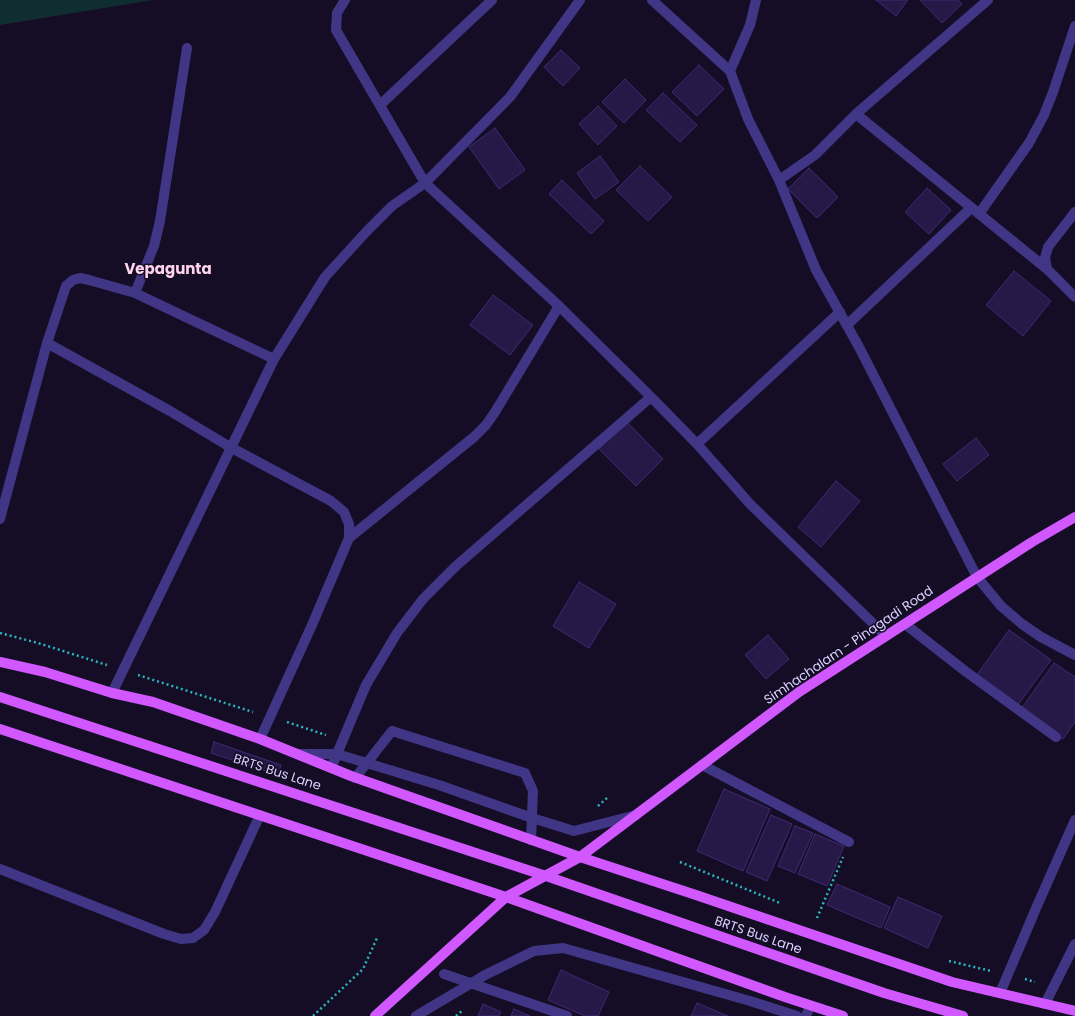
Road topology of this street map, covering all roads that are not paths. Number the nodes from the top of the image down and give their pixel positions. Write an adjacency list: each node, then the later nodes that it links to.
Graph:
1 (345, 0): 10 (street)
2 (492, 0): 10 (street)
3 (580, 0): 13 (street)
4 (652, 0): 9 (street)
5 (756, 0): 9 (street)
6 (988, 0): 11 (street)
7 (1075, 26): 14 (street)
8 (187, 48): 17 (street)
9 (730, 71): 12 (street)
10 (380, 105): 13 (street)
11 (856, 114): 12 (street); 14 (street)
12 (779, 180): 20 (street)
13 (425, 182): 19 (street); 23 (street)
14 (975, 211): 16 (street); 21 (street)
15 (1075, 212): 16 (street)
16 (1047, 269): 18 (street)
17 (135, 292): 22 (street); 23 (street)
18 (1075, 297)
19 (559, 306): 24 (street); 29 (street)
20 (840, 312): 21 (street); 25 (street)
21 (848, 324): 30 (street)
22 (47, 343): 26 (street); 28 (street)
23 (274, 359): 26 (street)
24 (651, 397): 25 (street); 41 (street)
25 (697, 444): 32 (street)
26 (230, 447): 29 (street); 35 (street)
27 (1075, 517): 30 (main road, Simhachalam - Pinagadi Road)
28 (0, 519)
29 (349, 538): 39 (street)
30 (977, 577): 31 (main road, Simhachalam - Pinagadi Road); 33 (street)
31 (905, 624): 32 (main road, Simhachalam - Pinagadi Road); 38 (street)
32 (886, 636): 43 (main road, Simhachalam - Pinagadi Road)
33 (1075, 655)
34 (0, 662): 35 (main road)
35 (112, 693): 39 (main road)
36 (0, 697): 54 (main road, BRTS Bus Lane)
37 (0, 729): 46 (main road)
38 (1056, 737)
39 (260, 739): 40 (main road)
40 (296, 754): 41 (street); 44 (main road)
41 (337, 754): 42 (street); 44 (street)
42 (367, 763): 45 (street); 48 (street); 48 (street)
43 (702, 765): 47 (main road, Simhachalam - Pinagadi Road); 51 (street)
44 (331, 768): 45 (main road)
45 (355, 778): 50 (main road)
46 (260, 815): 53 (street); 55 (main road)
47 (636, 815): 48 (street); 52 (main road, Simhachalam - Pinagadi Road)
48 (532, 818): 50 (street)
49 (1075, 820): 59 (street)
50 (531, 840): 52 (main road)
51 (849, 842)
52 (580, 858): 54 (main road, Simhachalam - Pinagadi Road); 59 (main road)
53 (0, 869)
54 (546, 876): 55 (main road); 69 (main road, BRTS Bus Lane)
55 (506, 897): 61 (main road); 63 (main road)
56 (1075, 944): 60 (street)
57 (444, 974): 58 (street)
58 (471, 984): 64 (street); 65 (street); 66 (street)
59 (1000, 993): 60 (main road)
60 (1045, 1004): 62 (main road)
61 (810, 1006): 67 (street); 68 (main road)
62 (1075, 1011)
63 (375, 1016)
64 (416, 1016)
65 (567, 1016)
66 (797, 1016)
67 (806, 1016)
68 (843, 1016)
69 (963, 1016)

